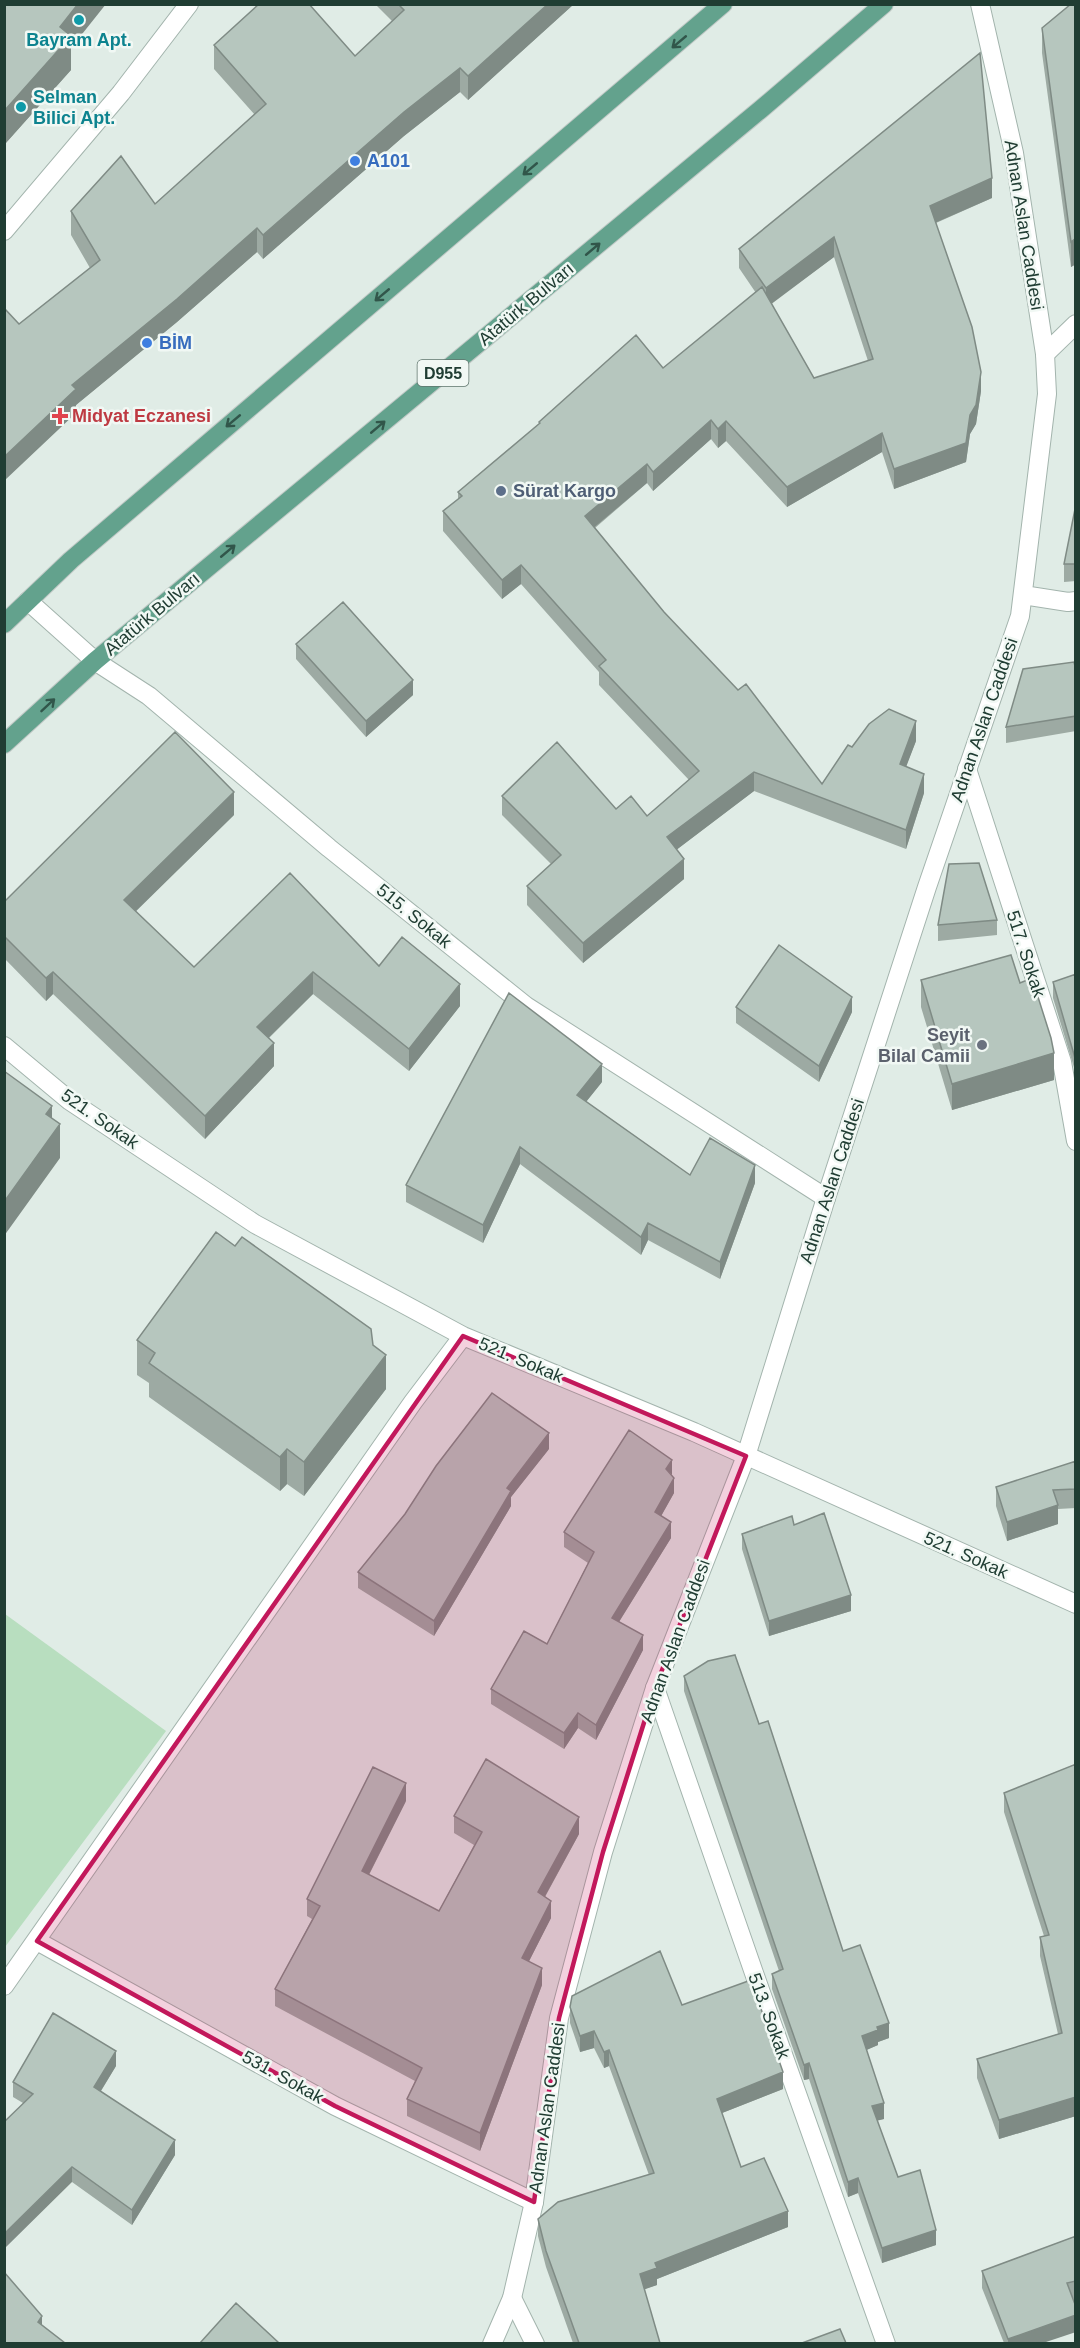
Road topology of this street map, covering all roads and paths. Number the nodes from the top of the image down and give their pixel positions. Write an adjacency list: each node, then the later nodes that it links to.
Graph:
1 (189, 4): 5 (street)
2 (723, 4): 9 (main road, one-way to 9)
3 (884, 4): 12 (main road, Atatürk Bulvarı / D955, one-way to 3)
4 (980, 4): 7 (street, Adnan Aslan Caddesi)
5 (4, 231)
6 (1076, 324): 7 (street)
7 (1045, 354): 8 (street, Adnan Aslan Caddesi)
8 (1023, 595): 10 (street); 14 (street, Adnan Aslan Caddesi)
9 (28, 601): 11 (main road); 12 (street, 515. Sokak)
10 (1076, 601)
11 (4, 624)
12 (95, 661): 13 (main road, Atatürk Bulvarı / D955, one-way to 12); 17 (street, 515. Sokak)
13 (4, 744)
14 (967, 769): 16 (street, 517. Sokak); 17 (street, Adnan Aslan Caddesi)
15 (4, 1046): 18 (street, 521. Sokak)
16 (1076, 1141)
17 (825, 1198): 19 (street, Adnan Aslan Caddesi)
18 (463, 1336): 19 (street, 521. Sokak); 22 (street)
19 (746, 1456): 20 (street, 521. Sokak); 21 (street, Adnan Aslan Caddesi)
20 (1076, 1604)
21 (655, 1688): 24 (street, Adnan Aslan Caddesi); 28 (street, 513. Sokak)
22 (37, 1941): 23 (street); 24 (street, 531. Sokak)
23 (4, 1986)
24 (534, 2202): 25 (street, Adnan Aslan Caddesi)
25 (512, 2298): 26 (street, Adnan Aslan Caddesi); 27 (street)
26 (492, 2343)
27 (535, 2343)
28 (886, 2343)

